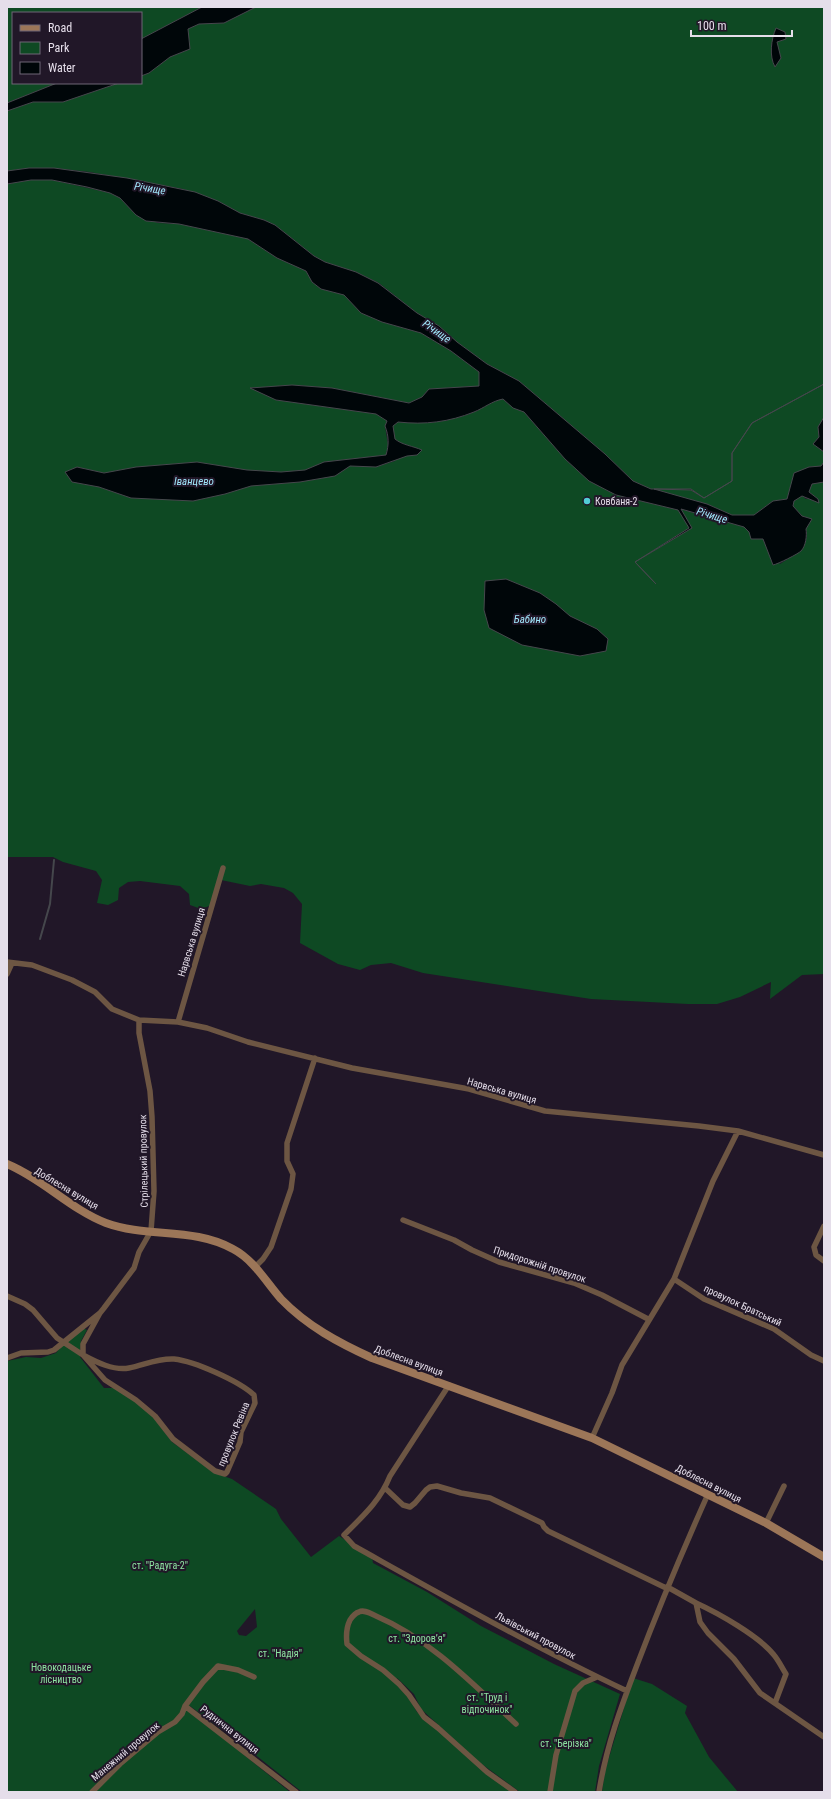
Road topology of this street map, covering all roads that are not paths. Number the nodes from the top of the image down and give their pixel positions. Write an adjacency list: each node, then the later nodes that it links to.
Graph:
1 (223, 868): 5 (street, Нарвська вулиця)
2 (10, 962): 3 (street, Нарвська вулиця); 4 (street, Нарвська вулиця)
3 (7, 974)
4 (139, 1020): 5 (street, Нарвська вулиця); 12 (street, Стрілецький провулок)
5 (178, 1022): 6 (street, Нарвська вулиця)
6 (315, 1058): 7 (street, Нарвська вулиця); 14 (street)
7 (738, 1131): 8 (street, Нарвська вулиця); 15 (street)
8 (824, 1156)
9 (7, 1164): 12 (street, Доблесна вулиця)
10 (403, 1220): 18 (street, Придорожній провулок)
11 (824, 1226): 13 (street)
12 (151, 1231): 14 (street, Доблесна вулиця); 17 (street, Стрілецький провулок)
13 (824, 1261)
14 (255, 1267): 23 (street, Доблесна вулиця)
15 (674, 1279): 18 (street); 22 (street, провулок Братський)
16 (7, 1296): 19 (street, провулок Ревіна)
17 (100, 1313): 19 (street, Стрілецький провулок); 20 (street)
18 (648, 1319): 24 (street)
19 (62, 1342): 20 (street, провулок Ревіна); 21 (street, Стрілецький провулок)
20 (83, 1356): 20 (street, провулок Ревіна)
21 (7, 1358)
22 (824, 1361)
23 (448, 1385): 24 (street, Доблесна вулиця); 26 (street)
24 (592, 1438): 27 (street, Доблесна вулиця)
25 (784, 1486): 28 (street)
26 (385, 1488): 30 (street); 33 (street, Львівський провулок)
27 (708, 1494): 28 (street, Доблесна вулиця); 30 (street)
28 (766, 1523): 29 (street, Доблесна вулиця)
29 (824, 1557)
30 (668, 1588): 31 (street); 34 (street)
31 (696, 1604): 35 (street); 35 (street)
32 (254, 1677): 36 (street, Руднична вулиця)
33 (597, 1677): 34 (street, Львівський провулок); 42 (street)
34 (627, 1691): 43 (street)
35 (775, 1703): 38 (street)
36 (185, 1706): 39 (street, Манежний провулок); 40 (street, Руднична вулиця)
37 (516, 1724): 41 (street)
38 (824, 1737)
39 (92, 1792)
40 (296, 1792)
41 (515, 1792)
42 (550, 1792)
43 (599, 1792)

